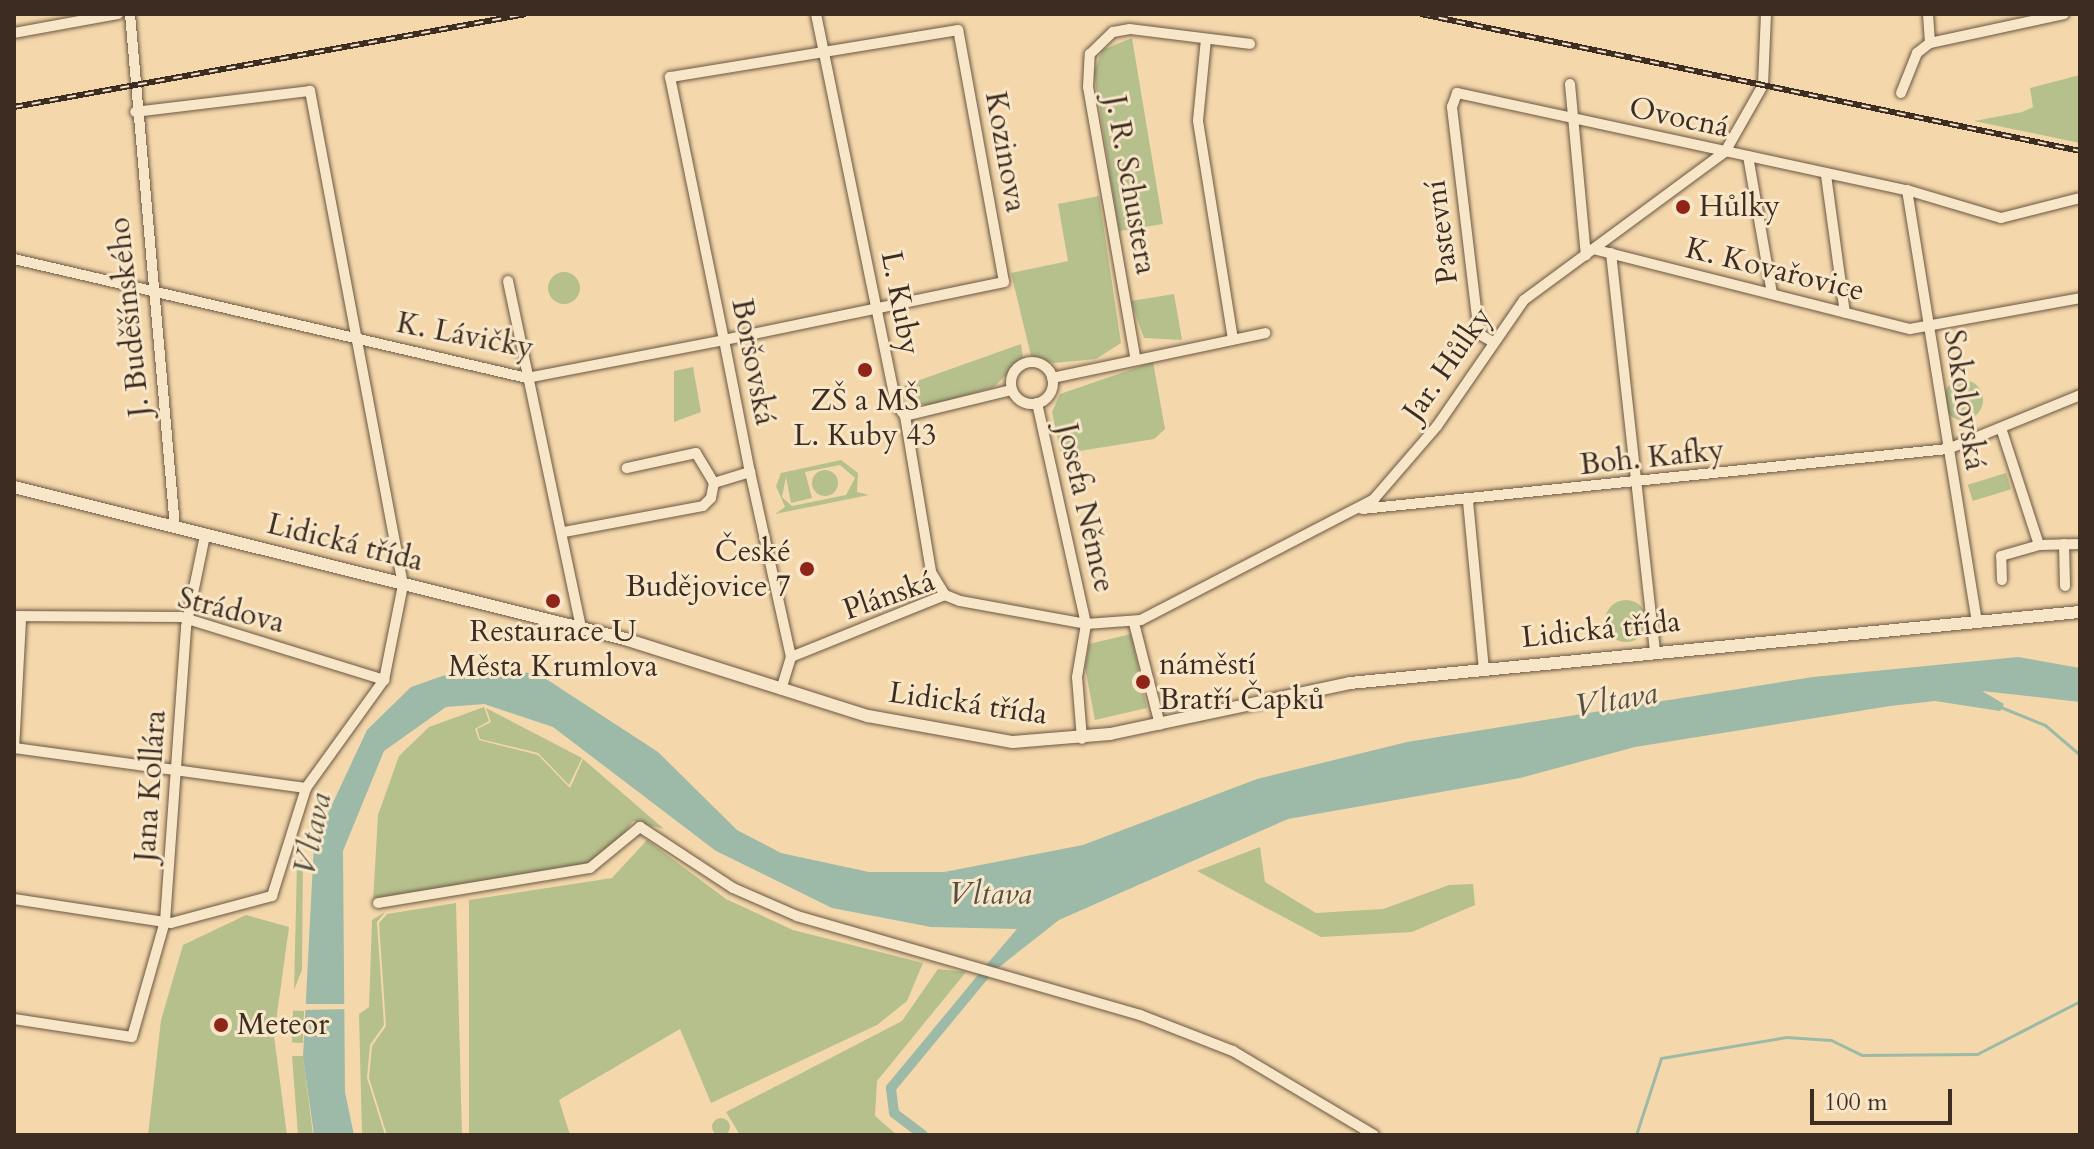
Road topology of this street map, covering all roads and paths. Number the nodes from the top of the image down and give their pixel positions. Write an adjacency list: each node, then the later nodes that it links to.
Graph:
1 (118, 14): 7 (street)
2 (130, 14): 15 (street, J. Buděšínského)
3 (816, 14): 11 (street, L. Kuby)
4 (1766, 14): 17 (street, Jar. Hůlky)
5 (1928, 14): 9 (street)
6 (2064, 14): 9 (street)
7 (14, 33)
8 (1206, 39): 10 (street); 35 (street); 38 (street, J. R. Schustera)
9 (1930, 43): 13 (street)
10 (1250, 44)
11 (823, 50): 26 (street, Kozinova); 30 (street, L. Kuby); 36 (street, Boršovská)
12 (1570, 84): 16 (street)
13 (1901, 93)
14 (1452, 107): 16 (street, Ovocná); 37 (street, Pastevní)
15 (134, 108): 27 (street, J. Buděšínského); 34 (street)
16 (1573, 120): 17 (street, Ovocná); 22 (street)
17 (1725, 152): 18 (street, Ovocná); 22 (street, Jar. Hůlky)
18 (1748, 156): 19 (street, Ovocná); 28 (street)
19 (1826, 175): 20 (street, Ovocná); 31 (street)
20 (1907, 190): 21 (street, Ovocná); 32 (street, Sokolovská)
21 (2080, 198)
22 (1589, 252): 23 (street, K. Kovařovice); 37 (street, Jar. Hůlky)
23 (1611, 253): 28 (street, K. Kovařovice); 50 (street)
24 (14, 259): 27 (street, K. Lávičky)
25 (508, 281): 39 (street)
26 (1004, 282): 30 (street, K. Lávičky)
27 (150, 288): 34 (street, K. Lávičky); 54 (street, J. Buděšínského)
28 (1772, 294): 31 (street, K. Kovařovice)
29 (2080, 298): 32 (street, K. Kovařovice)
30 (877, 307): 36 (street, K. Lávičky); 44 (street, L. Kuby)
31 (1845, 313): 32 (street, K. Kovařovice)
32 (1928, 326): 46 (street, Sokolovská)
33 (1265, 333): 35 (street)
34 (355, 338): 39 (street, K. Lávičky); 61 (street)
35 (1233, 339): 38 (street)
36 (724, 340): 39 (street, K. Lávičky); 48 (street, Boršovská)
37 (1493, 342): 53 (street, Jar. Hůlky)
38 (1135, 356): 40 (street)
39 (527, 378): 55 (street)
40 (1052, 378): 41 (street); 43 (street)
41 (1012, 390): 43 (street); 44 (street)
42 (2080, 395): 45 (street, Boh. Kafky)
43 (1037, 403): 69 (street, Josefa Němce)
44 (905, 416): 63 (street, L. Kuby)
45 (2001, 428): 46 (street, Boh. Kafky); 59 (street)
46 (1948, 449): 50 (street, Boh. Kafky); 66 (street, Sokolovská)
47 (627, 468): 49 (street)
48 (750, 472): 49 (street); 72 (street, Boršovská)
49 (714, 483): 55 (street)
50 (1637, 484): 52 (street, Boh. Kafky); 71 (street)
51 (14, 487): 54 (street, Lidická třída)
52 (1468, 501): 53 (street, Boh. Kafky); 73 (street)
53 (1360, 509): 68 (street, Jar. Hůlky)
54 (175, 527): 56 (street, Lidická třída)
55 (564, 532): 70 (street)
56 (205, 535): 61 (street, Lidická třída); 67 (street, Jana Kollára)
57 (2064, 544): 58 (street); 59 (street); 62 (street)
58 (2080, 544)
59 (2039, 545): 60 (street)
60 (2002, 580)
61 (403, 585): 70 (street, Lidická třída); 74 (street)
62 (2065, 586)
63 (945, 595): 69 (street, Plánská); 72 (street, Plánská)
64 (2080, 612): 66 (street, Lidická třída)
65 (18, 617): 67 (street, Strádova); 78 (street)
66 (1976, 617): 71 (street, Lidická třída)
67 (187, 619): 74 (street, Strádova); 79 (street, Jana Kollára)
68 (1134, 623): 69 (street, Plánská); 76 (street)
69 (1086, 624): 77 (street)
70 (581, 628): 75 (street, Lidická třída)
71 (1655, 649): 73 (street, Lidická třída)
72 (791, 657): 75 (street)
73 (1484, 669): 76 (street, Lidická třída)
74 (384, 680): 80 (street)
75 (781, 689): 77 (street, Lidická třída)
76 (1160, 725): 77 (street, Lidická třída)
77 (1082, 739)
78 (14, 749): 79 (street)
79 (176, 771): 80 (street); 83 (street, Jana Kollára)
80 (306, 788): 83 (street)
81 (14, 899): 83 (street)
82 (378, 903): 85 (street)
83 (165, 921): 84 (street, Jana Kollára)
84 (14, 1019)
85 (1374, 1135)

